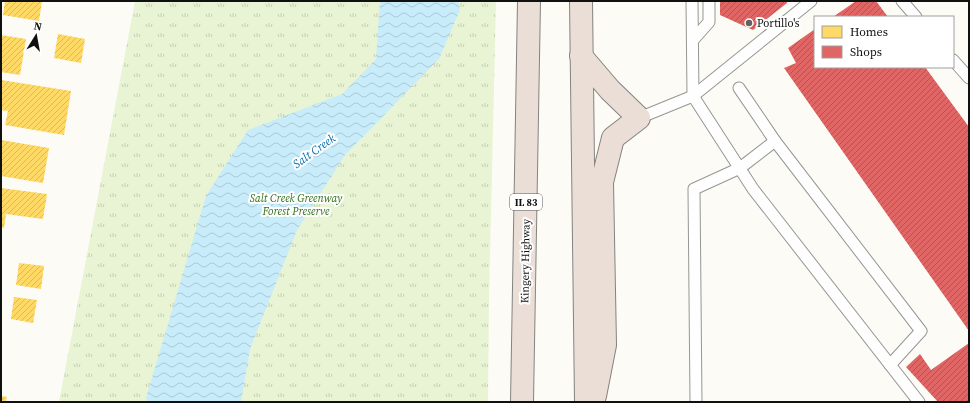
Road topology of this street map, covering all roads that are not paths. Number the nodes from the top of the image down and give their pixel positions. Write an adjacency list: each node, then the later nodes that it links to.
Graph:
1 (529, 1): 18 (highway, Kingery Highway / IL 83)
2 (581, 1): 9 (highway)
3 (692, 1): 8 (lane)
4 (709, 1): 8 (lane)
5 (811, 1): 13 (lane)
6 (902, 1): 7 (lane)
7 (915, 16)
8 (692, 40): 13 (lane)
9 (581, 56): 14 (highway); 19 (highway)
10 (954, 61): 11 (lane)
11 (969, 78)
12 (739, 88): 15 (lane)
13 (693, 96): 14 (lane); 16 (lane)
14 (639, 118): 20 (highway)
15 (774, 140): 16 (lane); 17 (lane)
16 (740, 168): 17 (lane); 21 (lane)
17 (890, 365): 22 (lane)
18 (522, 402)
19 (586, 402)
20 (594, 402)
21 (696, 402)
22 (919, 402)

